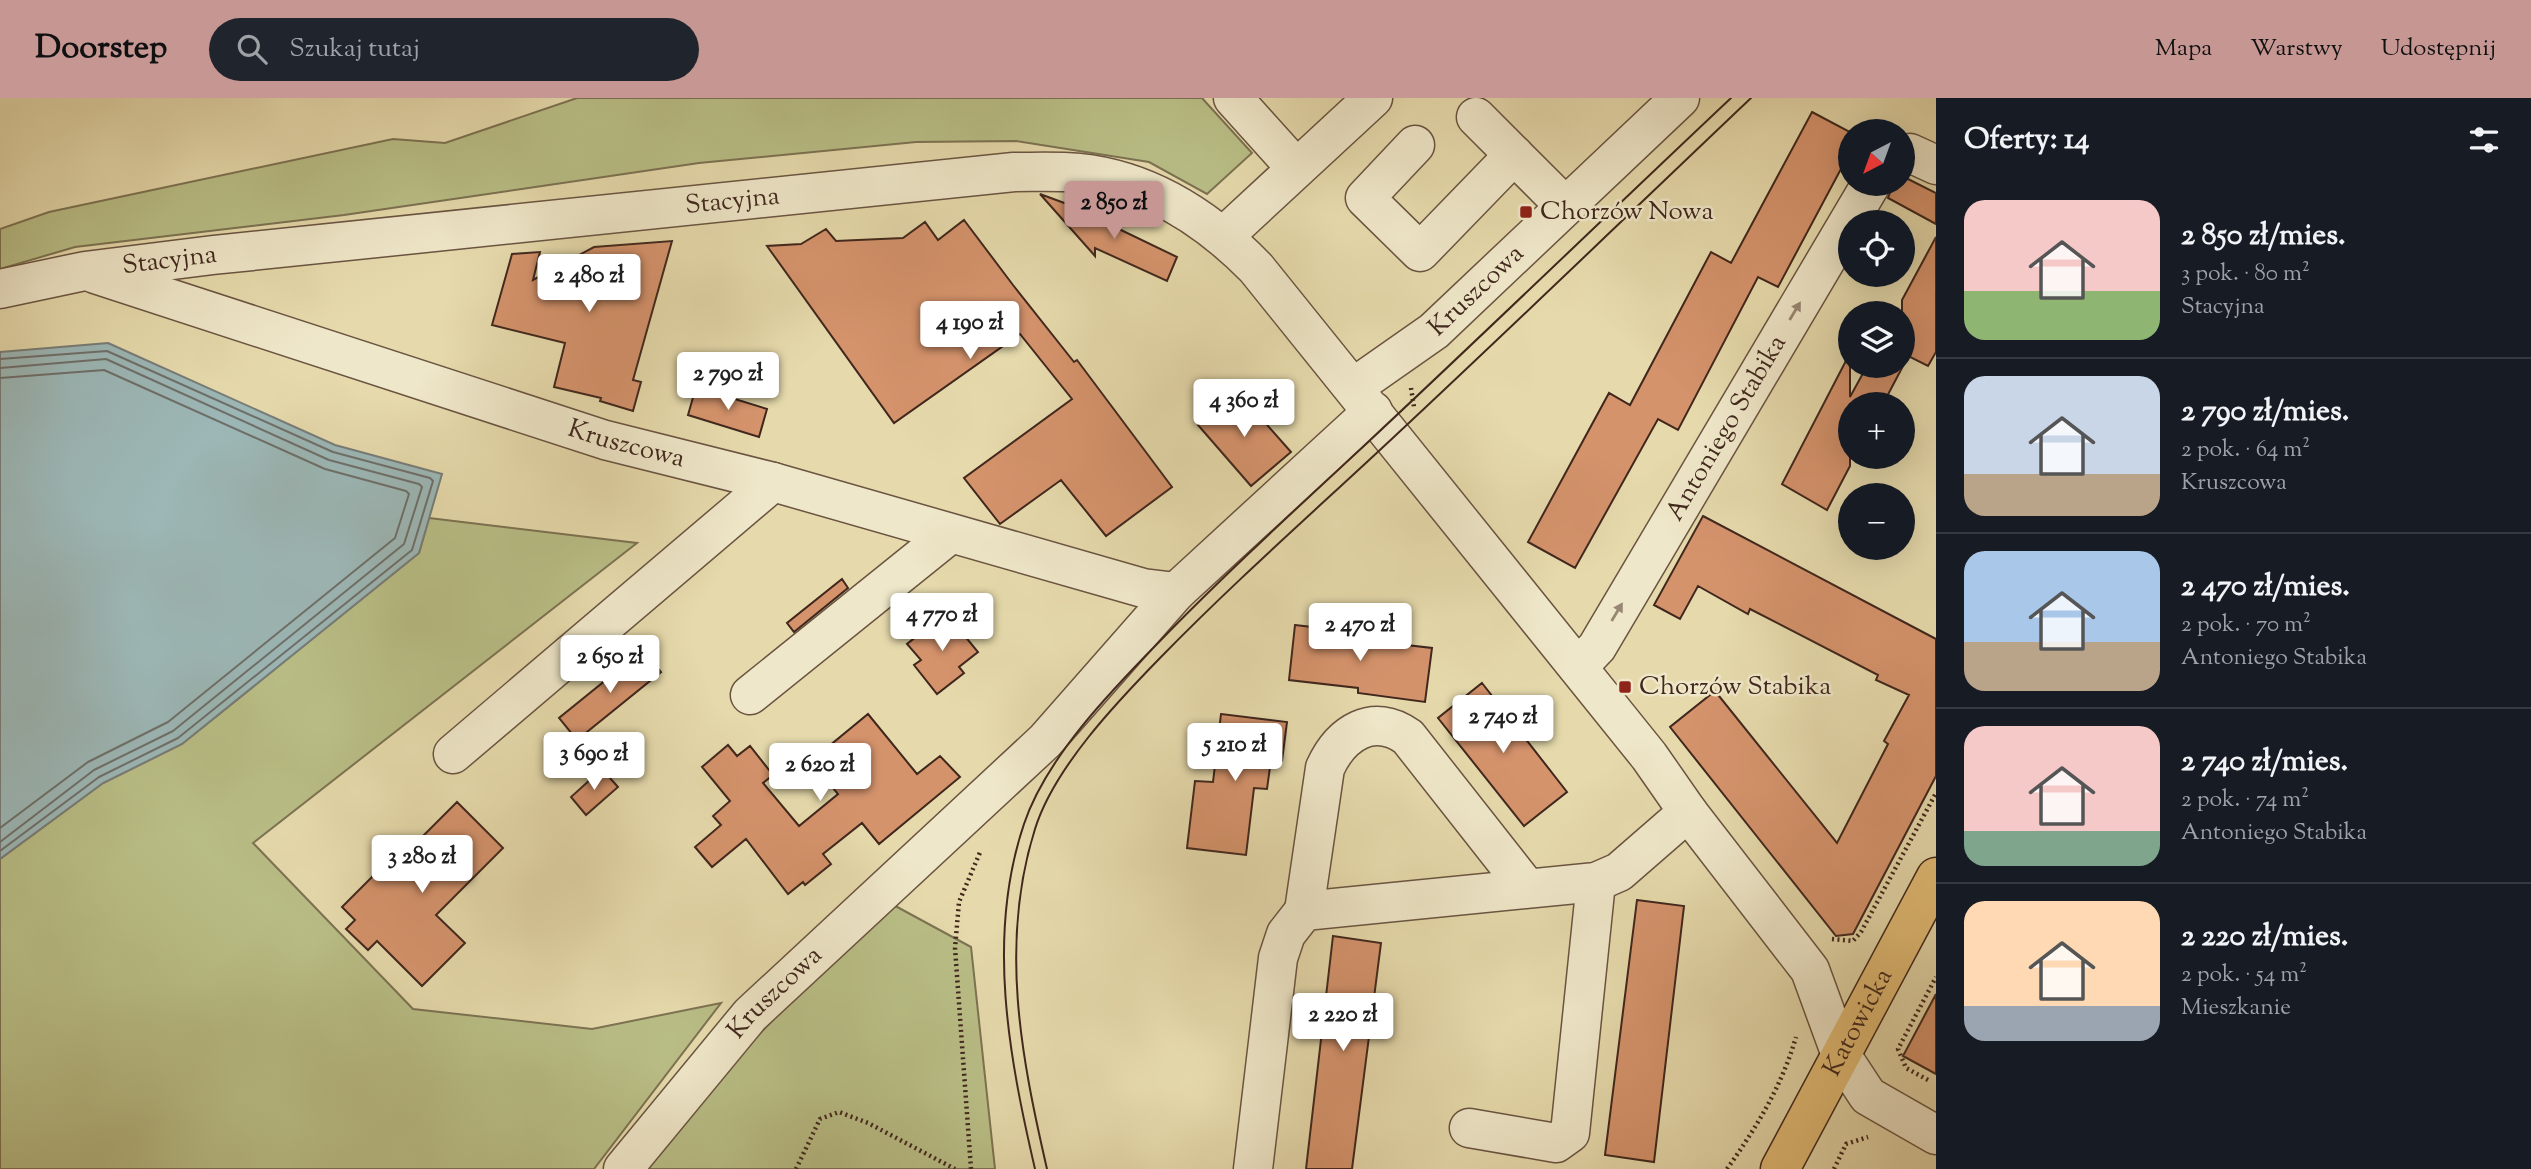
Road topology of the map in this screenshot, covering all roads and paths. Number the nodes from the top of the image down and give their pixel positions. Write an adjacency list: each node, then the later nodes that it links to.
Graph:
1 (1233, 98): 9 (street)
2 (1373, 98): 9 (street)
3 (1680, 98): 11 (street, Kruszcowa)
4 (1476, 117): 6 (street)
5 (1415, 145): 6 (street)
6 (1514, 155): 11 (street)
7 (1915, 155): 8 (street)
8 (1936, 165)
9 (1296, 168): 12 (street)
10 (1864, 196): 19 (street, Antoniego Stabika, one-way to 10)
11 (1565, 206): 15 (street, Kruszcowa)
12 (1224, 236): 13 (street, Stacyjna); 15 (street, Stacyjna)
13 (85, 271): 14 (street, Stacyjna); 16 (street, Kruszcowa)
14 (0, 289)
15 (1363, 399): 18 (street, Kruszcowa); 19 (street)
16 (773, 482): 17 (street, Kruszcowa); 21 (street)
17 (950, 534): 18 (street, Kruszcowa); 20 (street)
18 (1176, 592): 35 (street, Kruszcowa)
19 (1578, 667): 22 (street)
20 (750, 695)
21 (453, 754)
22 (1688, 812): 25 (street); 30 (street)
23 (983, 844): 38 (path)
24 (1936, 877): 30 (main road, Katowicka)
25 (1596, 882): 26 (street); 32 (street)
26 (1526, 887): 27 (street); 27 (street)
27 (1304, 911): 39 (street)
28 (1936, 977): 31 (path)
29 (1795, 1027): 40 (path)
30 (1841, 1055): 33 (street); 41 (main road, Katowicka)
31 (1927, 1080)
32 (1469, 1128)
33 (1936, 1135)
34 (1872, 1136): 42 (path)
35 (623, 1169)
36 (796, 1169): 37 (path)
37 (955, 1169)
38 (971, 1169)
39 (1253, 1169)
40 (1727, 1169)
41 (1780, 1169)
42 (1834, 1169)

